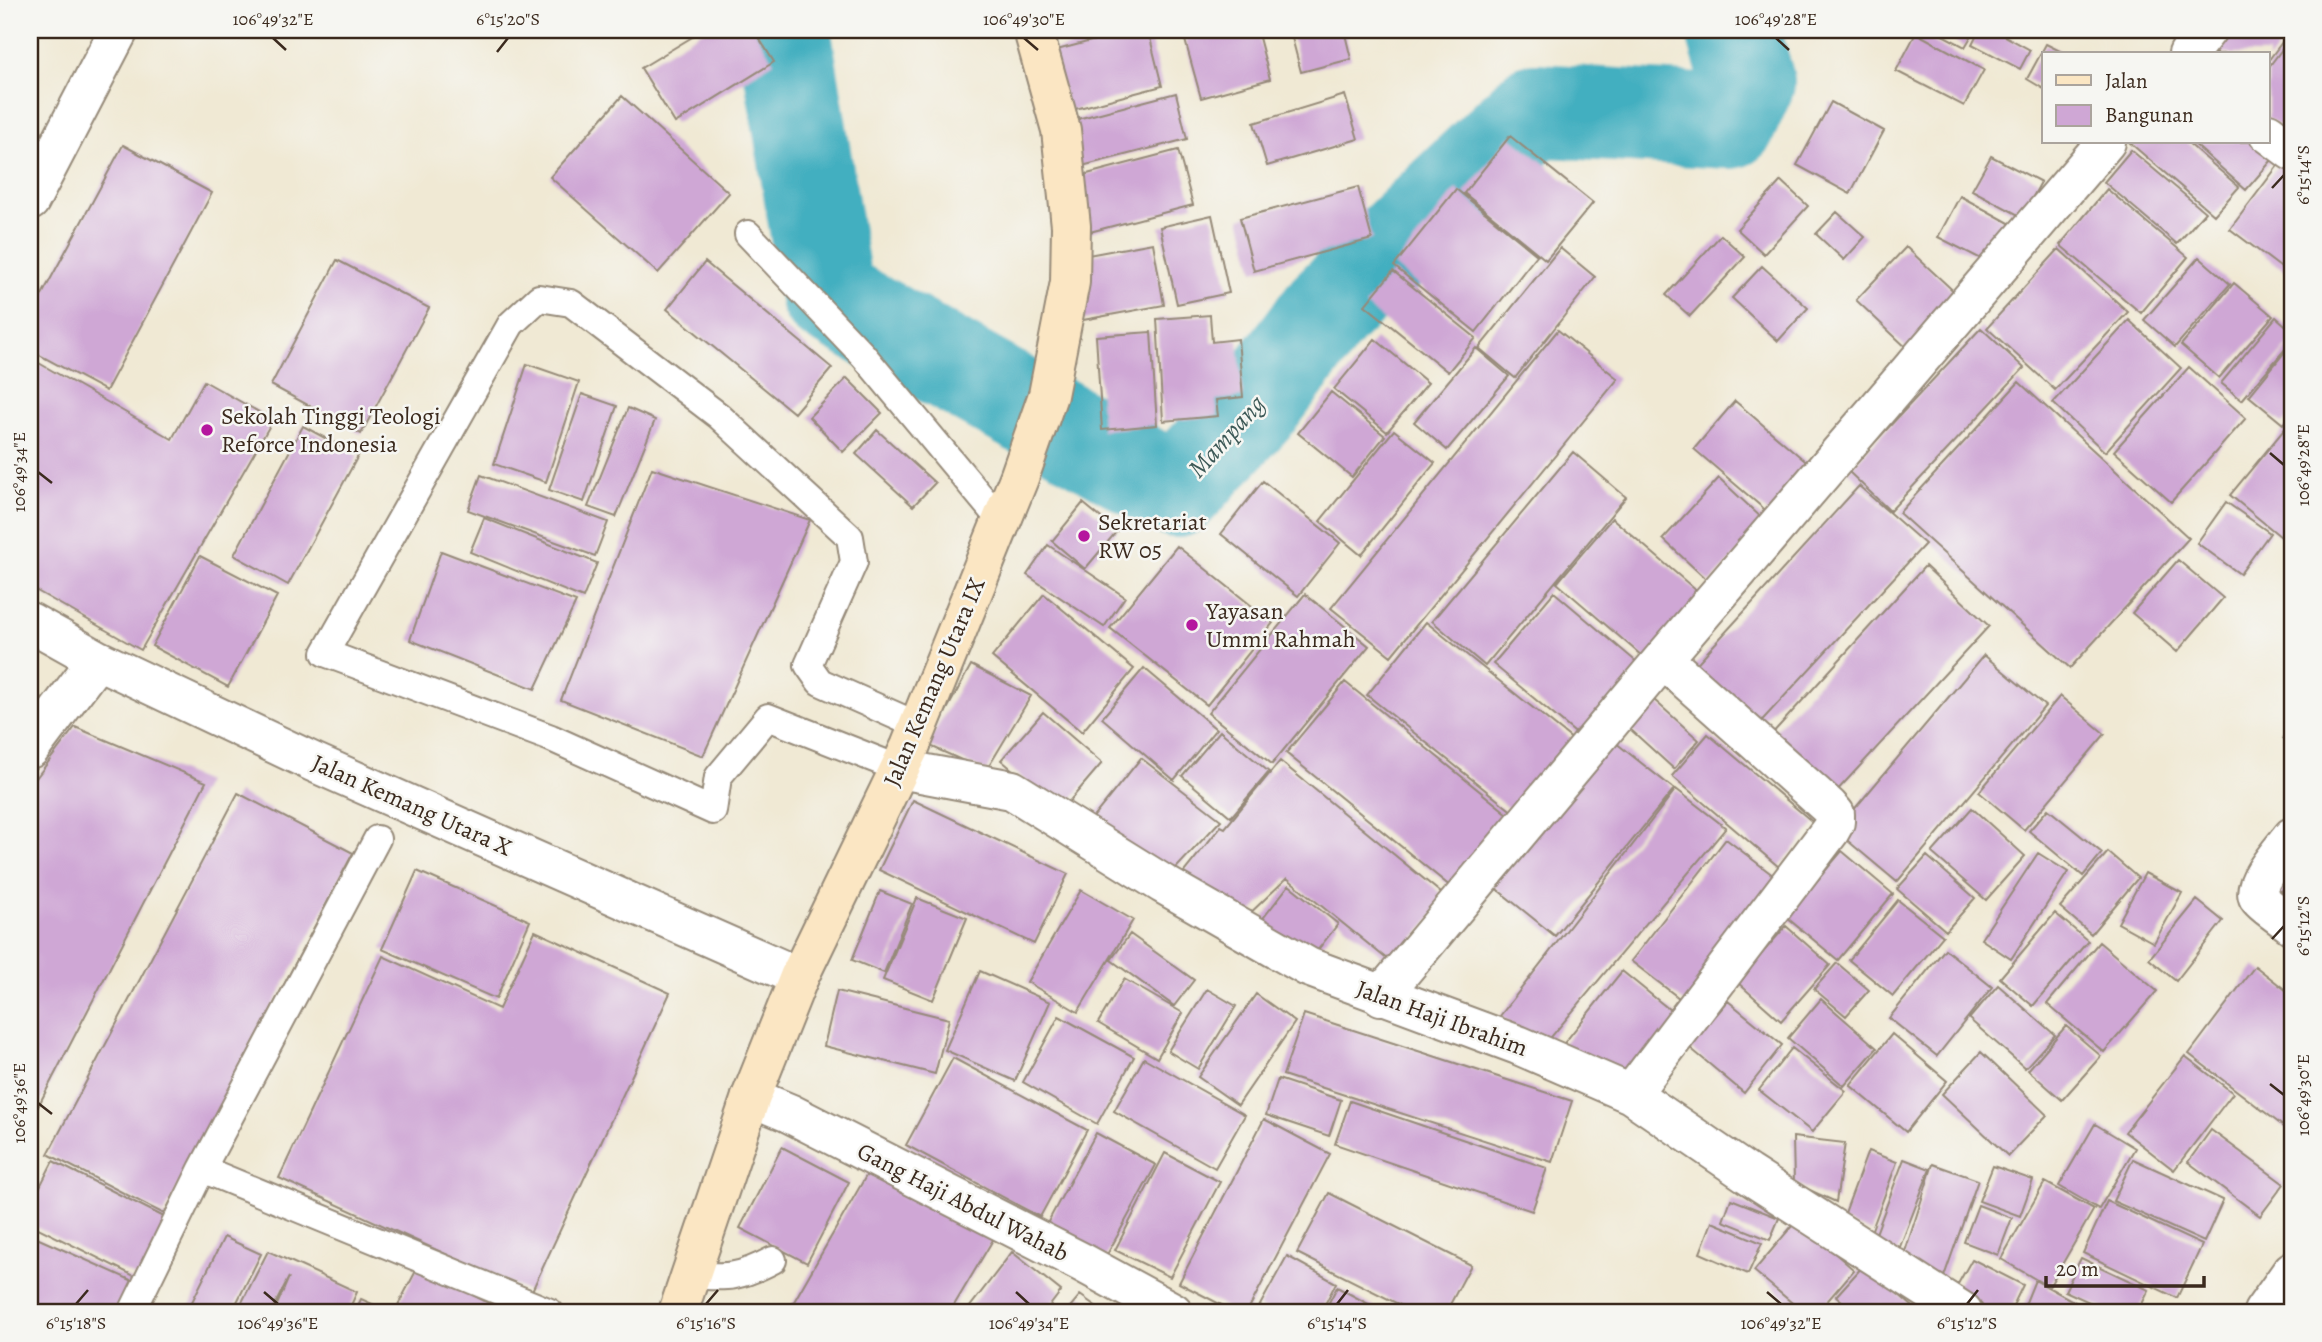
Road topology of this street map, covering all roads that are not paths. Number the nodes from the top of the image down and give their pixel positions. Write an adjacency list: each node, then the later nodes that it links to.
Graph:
1 (119, 30): 8 (street)
2 (1033, 30): 10 (street, Jalan Kemang Utara IX)
3 (2207, 30): 4 (street)
4 (2190, 52)
5 (2270, 135): 7 (street)
6 (2104, 144): 12 (street)
7 (2292, 152)
8 (30, 201)
9 (748, 234): 10 (lane)
10 (1001, 520): 14 (street, Jalan Kemang Utara IX)
11 (30, 622): 20 (street, Jalan Kemang Utara X)
12 (1663, 659): 21 (street); 22 (street)
13 (91, 668): 15 (street)
14 (919, 726): 16 (street, Jalan Kemang Utara IX); 16 (lane)
15 (30, 749)
16 (900, 769): 20 (street, Jalan Kemang Utara IX); 21 (street, Jalan Haji Ibrahim)
17 (2292, 837): 19 (street)
18 (377, 839): 24 (lane)
19 (2292, 925)
20 (799, 978): 23 (street, Jalan Kemang Utara IX)
21 (1381, 996): 22 (street, Jalan Haji Ibrahim)
22 (1632, 1094): 32 (street, Jalan Haji Ibrahim)
23 (751, 1097): 27 (street, Jalan Kemang Utara IX); 31 (street, Gang Haji Abdul Wahab)
24 (202, 1169): 28 (lane); 29 (lane)
25 (773, 1260): 27 (lane)
26 (2292, 1271): 33 (street)
27 (690, 1275): 30 (street, Jalan Kemang Utara IX)
28 (132, 1312)
29 (551, 1312)
30 (678, 1312)
31 (1173, 1312)
32 (1964, 1312)
33 (2263, 1312)

